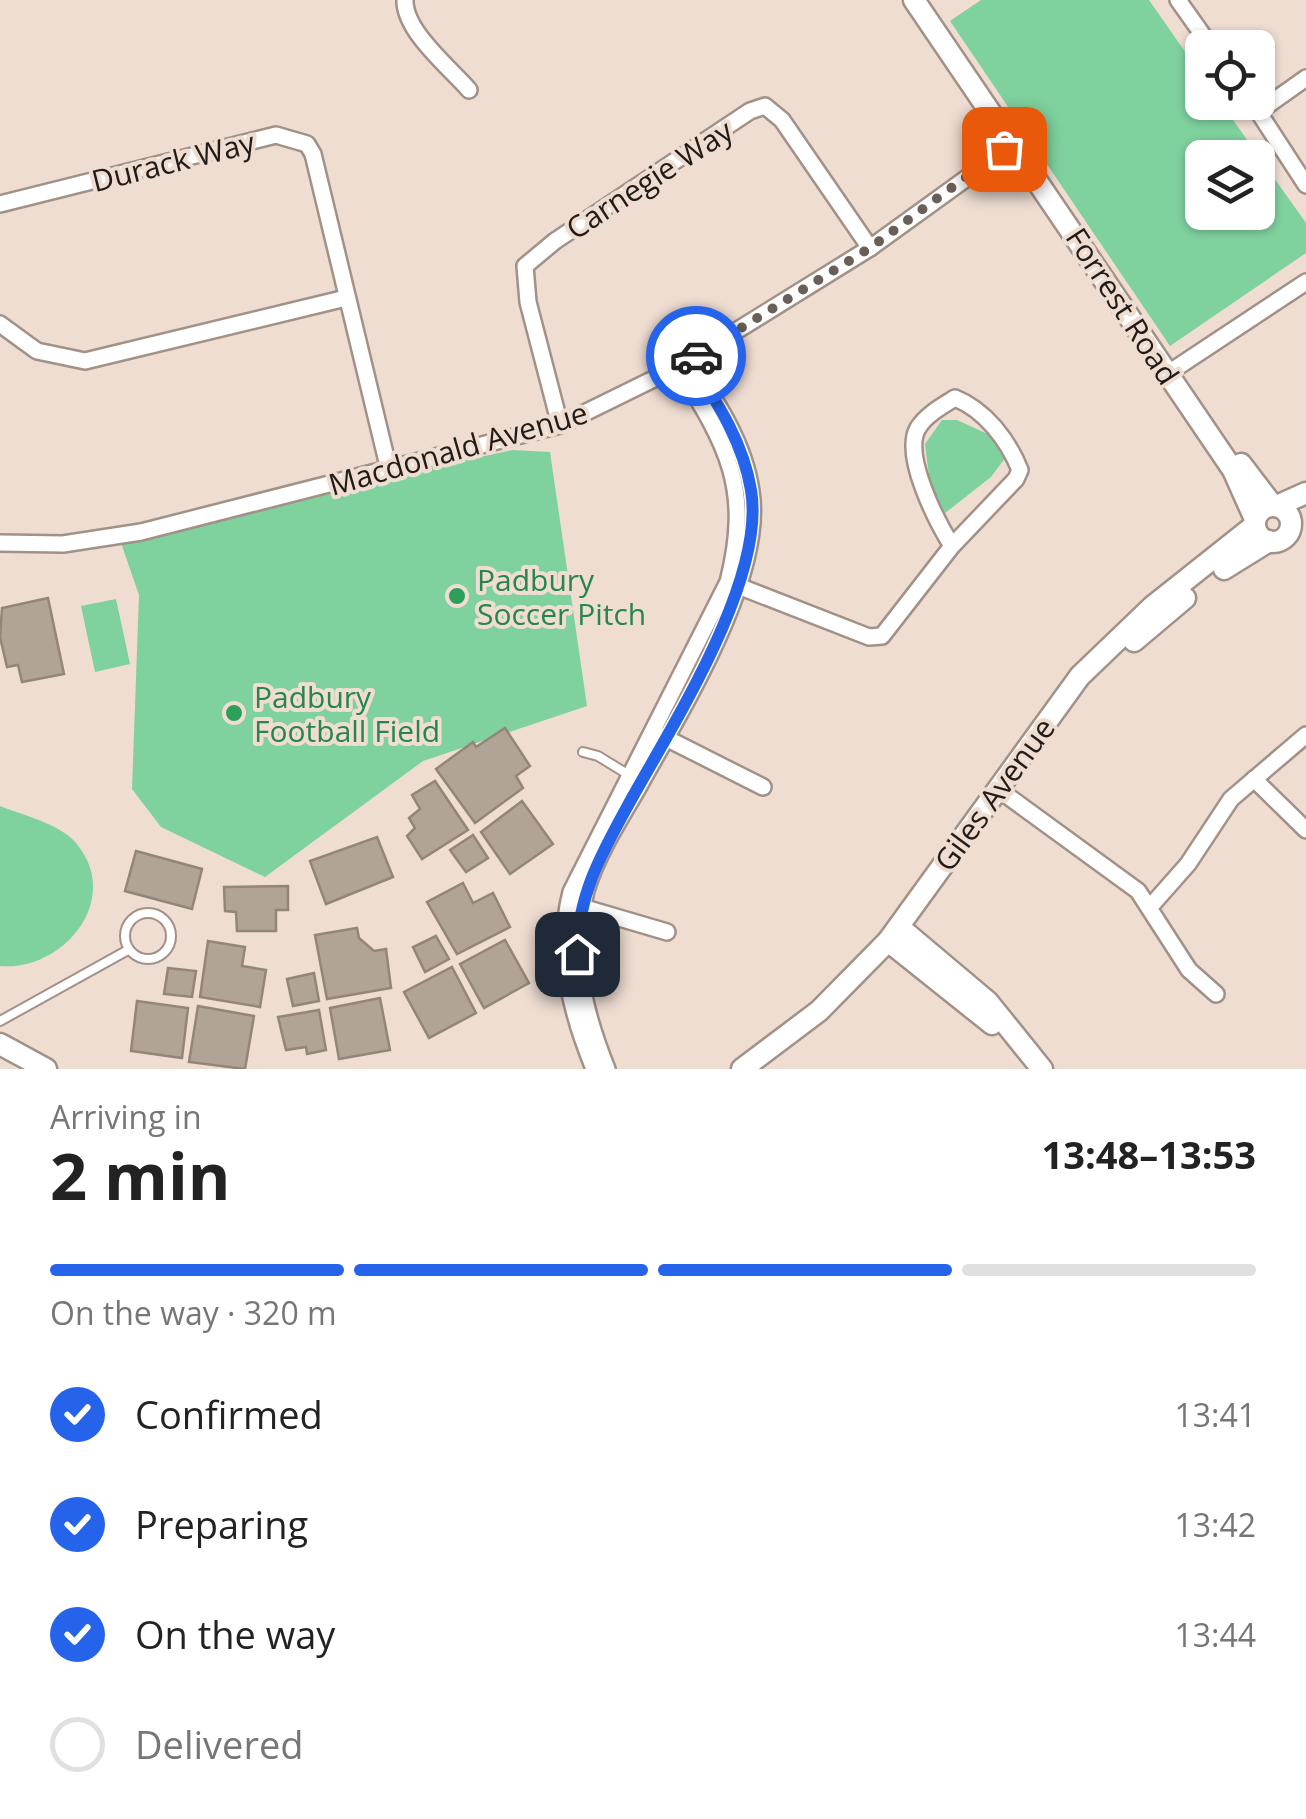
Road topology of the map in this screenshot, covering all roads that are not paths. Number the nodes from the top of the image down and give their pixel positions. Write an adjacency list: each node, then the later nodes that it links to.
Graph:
1 (405, 0): 7 (street)
2 (914, 0): 10 (street, Forrest Road)
3 (925, 0): 10 (street, Forrest Road)
4 (1178, 0): 5 (street)
5 (1199, 30)
6 (1306, 78): 8 (street)
7 (469, 90)
8 (1275, 96)
9 (1264, 120): 11 (street)
10 (1017, 141): 13 (street, Macdonald Avenue); 18 (street, Forrest Road)
11 (1306, 185)
12 (0, 204): 15 (street, Durack Way)
13 (870, 248): 17 (street, Macdonald Avenue); 19 (street, Carnegie Way)
14 (1306, 282): 18 (street)
15 (346, 298): 16 (street); 20 (street, Durack Way)
16 (0, 324)
17 (684, 364): 19 (street, Macdonald Avenue); 28 (street)
18 (1172, 371): 22 (street, Forrest Road); 24 (street, Forrest Road)
19 (560, 425): 20 (street, Macdonald Avenue)
20 (389, 470): 26 (street, Macdonald Avenue)
21 (1306, 493): 22 (street)
22 (1276, 506): 23 (street); 24 (street)
23 (1298, 519): 25 (street)
24 (1255, 522): 25 (street); 35 (street, Giles Avenue)
25 (1269, 542): 35 (street, Giles Avenue)
26 (0, 543)
27 (952, 546): 27 (street); 28 (street)
28 (734, 584): 29 (street)
29 (659, 734): 32 (street); 34 (street); 37 (street)
30 (1306, 734): 33 (street)
31 (583, 752): 32 (lane)
32 (629, 775): 37 (street)
33 (1254, 779): 36 (street); 38 (street)
34 (763, 787)
35 (1003, 792): 38 (street); 40 (street, Giles Avenue)
36 (1306, 830)
37 (575, 905): 39 (street); 50 (street); 51 (street)
38 (1150, 907): 44 (street)
39 (667, 932)
40 (899, 939): 52 (street, Giles Avenue); 53 (street, Giles Avenue); 54 (street); 55 (street)
41 (128, 950): 41 (lane); 42 (lane)
42 (70, 984): 43 (lane); 45 (lane)
43 (80, 992)
44 (1216, 994)
45 (0, 1022)
46 (0, 1044): 49 (street)
47 (0, 1058): 48 (street)
48 (21, 1069)
49 (46, 1069)
50 (594, 1069)
51 (607, 1069)
52 (742, 1069)
53 (763, 1069)
54 (1027, 1069)
55 (1042, 1069)

